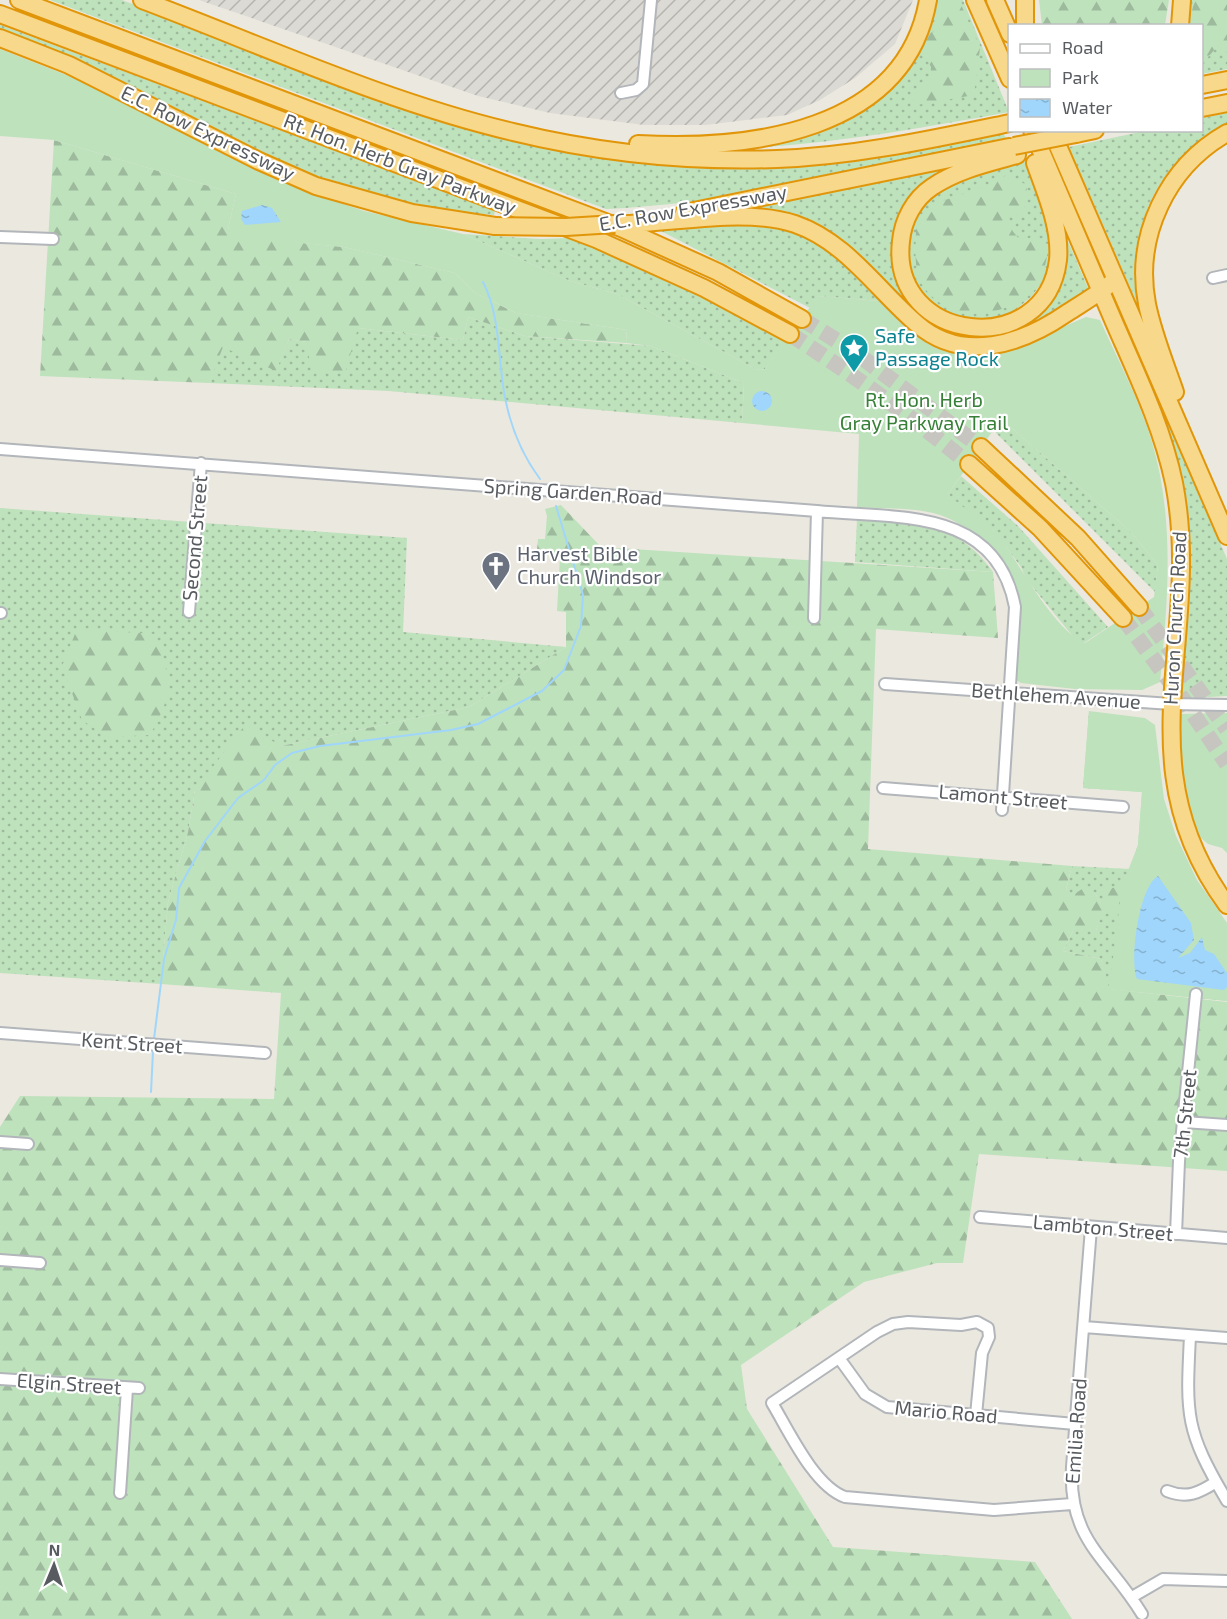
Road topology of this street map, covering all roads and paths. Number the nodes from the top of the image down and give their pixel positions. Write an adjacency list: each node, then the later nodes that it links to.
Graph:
1 (19, 0): 35 (highway, Rt. Hon. Herb Gray Parkway)
2 (142, 0): 21 (highway, E.C. Row Expressway)
3 (651, 0): 17 (street)
4 (928, 0): 21 (highway)
5 (975, 0): 14 (highway)
6 (995, 0): 12 (highway)
7 (1024, 0): 10 (highway)
8 (1182, 0): 11 (highway)
9 (1, 14): 38 (highway, Rt. Hon. Herb Gray Parkway)
10 (1025, 24)
11 (1180, 24)
12 (1008, 29)
13 (0, 38): 28 (highway, E.C. Row Expressway, bridge)
14 (1008, 74)
15 (1227, 80): 16 (highway)
16 (1203, 85)
17 (621, 93)
18 (1227, 103): 19 (highway)
19 (1203, 108)
20 (1008, 123): 21 (highway, E.C. Row Expressway)
21 (512, 132)
22 (1027, 132): 27 (highway)
23 (1033, 132): 34 (highway, Huron Church Road)
24 (1087, 132): 26 (highway, bridge)
25 (1227, 133): 39 (highway)
26 (1055, 138): 27 (highway, bridge); 33 (highway)
27 (1015, 150): 28 (highway, E.C. Row Expressway)
28 (667, 220): 36 (highway)
29 (0, 237): 30 (street)
30 (53, 239)
31 (1227, 276): 32 (street)
32 (1213, 278)
33 (1115, 280): 34 (highway); 39 (highway)
34 (1102, 292): 36 (highway); 37 (highway, Huron Church Road)
35 (802, 319)
36 (1056, 322): 37 (highway)
37 (1114, 322): 52 (highway, Huron Church Road)
38 (790, 334)
39 (1184, 437): 45 (highway)
40 (981, 447): 46 (highway)
41 (0, 449): 42 (street, Spring Garden Road)
42 (201, 463): 44 (street, Spring Garden Road); 47 (street, Second Street)
43 (969, 464): 49 (highway)
44 (816, 511): 48 (street); 51 (street, Spring Garden Road)
45 (1227, 536)
46 (1139, 607)
47 (189, 612)
48 (813, 618)
49 (1123, 618)
50 (885, 684): 51 (street, Bethlehem Avenue)
51 (1010, 693): 52 (street, Bethlehem Avenue); 55 (street, Spring Garden Road)
52 (1171, 704): 53 (street, Bethlehem Avenue); 58 (highway, Huron Church Road)
53 (1227, 705)
54 (883, 788): 55 (street, Lamont Street)
55 (1003, 798): 56 (street, Lamont Street); 57 (street, Spring Garden Road)
56 (1123, 807)
57 (1002, 810)
58 (1227, 905)
59 (1196, 994): 62 (street, 7th Street)
60 (0, 1033): 61 (street, Kent Street)
61 (265, 1053)
62 (1184, 1122): 63 (street); 68 (street, 7th Street)
63 (1227, 1125)
64 (0, 1142): 65 (street)
65 (28, 1143)
66 (980, 1217): 67 (street, Lambton Street)
67 (1091, 1228): 68 (street, Lambton Street); 72 (street, Emilia Road)
68 (1176, 1234): 69 (street, Lambton Street)
69 (1227, 1238)
70 (0, 1260): 71 (street)
71 (40, 1263)
72 (1084, 1327): 73 (street); 80 (street, Emilia Road)
73 (1190, 1336): 74 (street); 81 (street)
74 (1227, 1338)
75 (839, 1358): 79 (street, Mario Road); 79 (street); 85 (street)
76 (0, 1379): 78 (street, Elgin Street)
77 (139, 1388): 78 (street, Elgin Street)
78 (126, 1389): 83 (street)
79 (976, 1415): 80 (street, Mario Road)
80 (1075, 1424): 85 (street, Emilia Road)
81 (1216, 1482): 82 (street); 84 (street)
82 (1167, 1491)
83 (120, 1493)
84 (1227, 1501)
85 (1072, 1504): 87 (street, Emilia Road)
86 (1227, 1581): 87 (street)
87 (1132, 1597): 88 (street, Emilia Road)
88 (1142, 1614)

